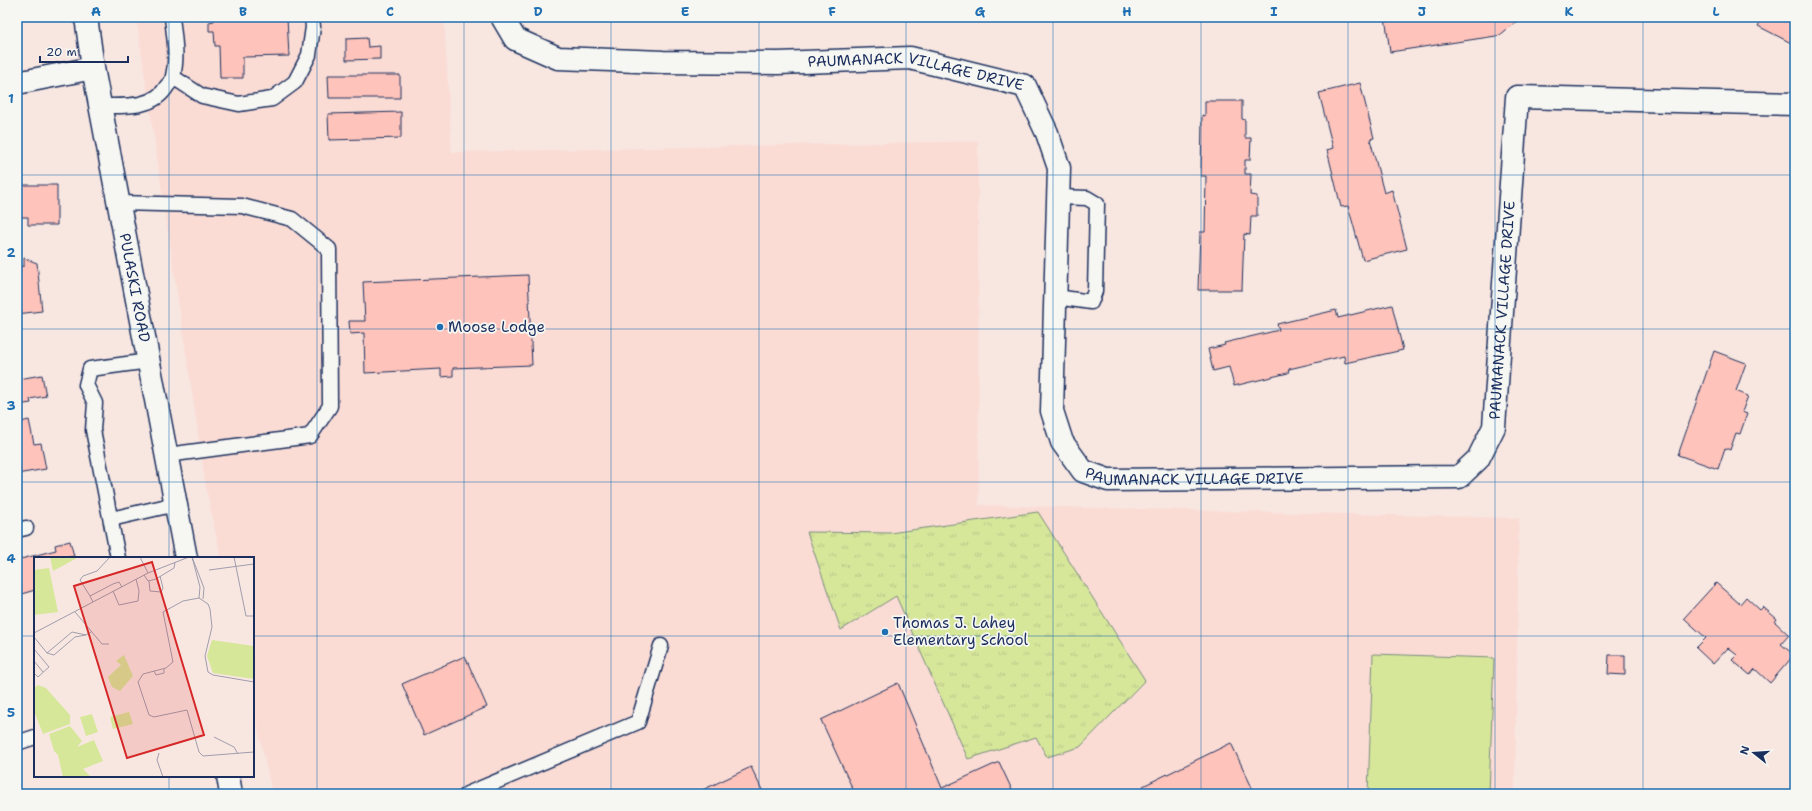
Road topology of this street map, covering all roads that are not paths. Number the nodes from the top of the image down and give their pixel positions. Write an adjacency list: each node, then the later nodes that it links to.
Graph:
1 (86, 17): 5 (street, PULASKI ROAD)
2 (172, 17): 6 (lane)
3 (312, 17): 6 (lane)
4 (502, 17): 10 (street, PAUMANACK VILLAGE DRIVE)
5 (93, 68): 7 (street); 9 (street, PULASKI ROAD)
6 (173, 77): 9 (lane)
7 (17, 82)
8 (1795, 104): 12 (street, PAUMANACK VILLAGE DRIVE)
9 (100, 106): 11 (street, PULASKI ROAD)
10 (1058, 197): 12 (street, PAUMANACK VILLAGE DRIVE); 12 (lane)
11 (118, 203): 13 (street, PULASKI ROAD); 14 (lane)
12 (1056, 297)
13 (149, 361): 14 (street, PULASKI ROAD); 16 (lane)
14 (166, 455): 15 (street, PULASKI ROAD)
15 (176, 504): 16 (lane); 18 (street, PULASKI ROAD)
16 (111, 519): 17 (lane)
17 (118, 557)
18 (186, 557)
19 (661, 646): 23 (lane)
20 (34, 737): 21 (lane)
21 (17, 742)
22 (228, 777): 24 (street)
23 (489, 790): 25 (lane)
24 (231, 794)
25 (466, 794)

